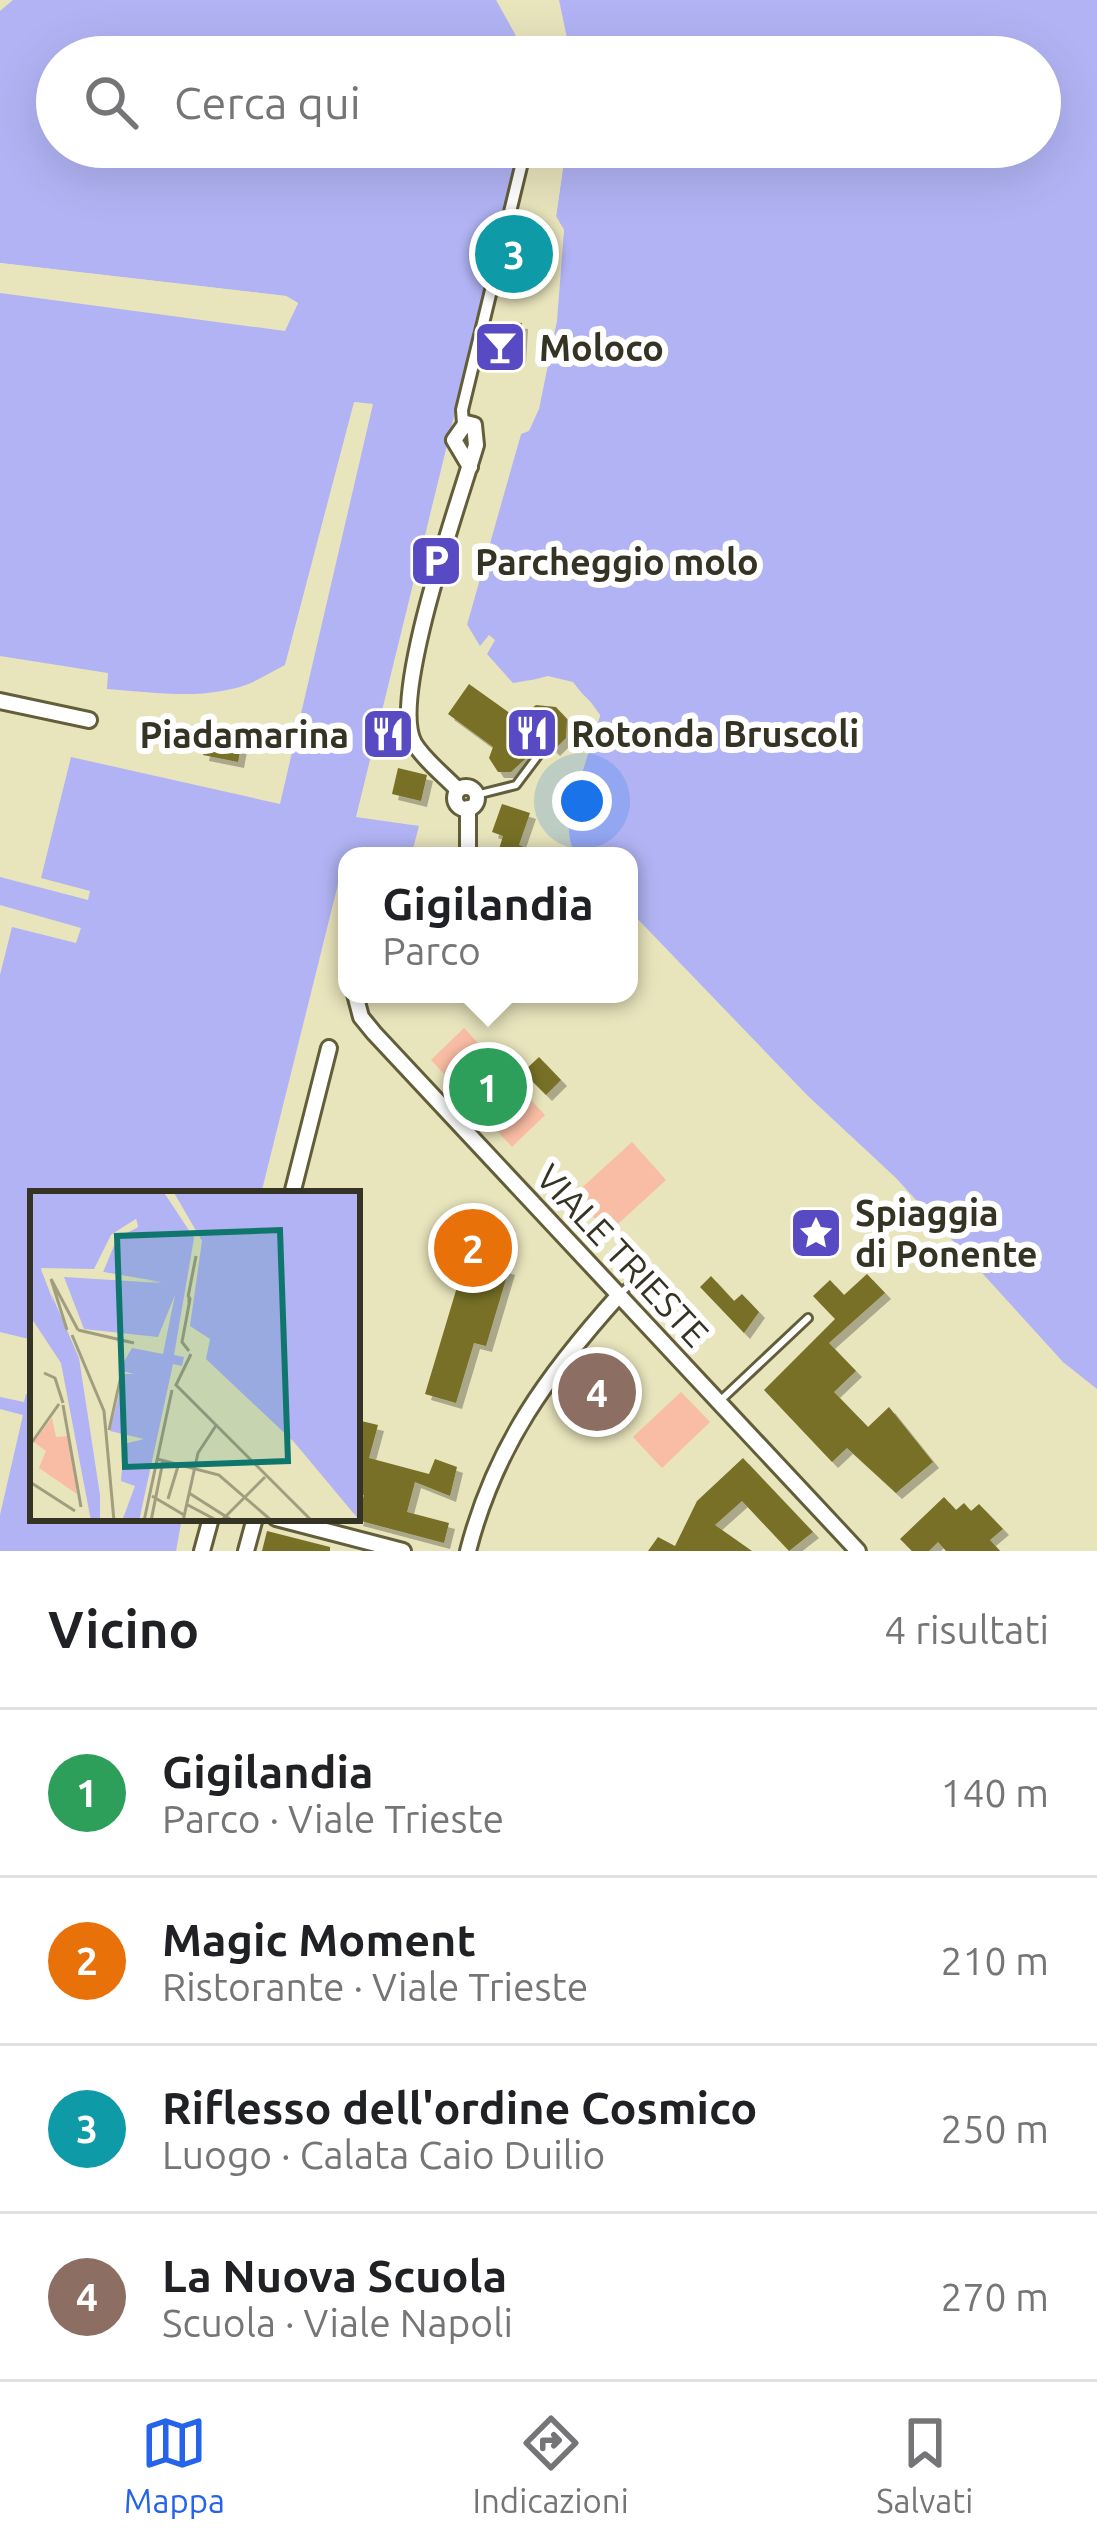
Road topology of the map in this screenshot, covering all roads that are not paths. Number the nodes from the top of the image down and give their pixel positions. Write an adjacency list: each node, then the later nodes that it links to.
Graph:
1 (521, 168): 2 (street)
2 (463, 424): 6 (street)
3 (0, 701): 4 (street)
4 (89, 720)
5 (540, 754): 6 (lane)
6 (472, 802): 7 (street)
7 (469, 847)
8 (357, 1003): 12 (street, VIALE TRIESTE)
9 (329, 1048): 10 (street)
10 (293, 1191)
11 (633, 1282): 12 (lane)
12 (619, 1295): 14 (street, VIALE TRIESTE); 22 (street)
13 (808, 1318): 14 (lane)
14 (719, 1402): 23 (street, VIALE TRIESTE)
15 (210, 1521): 19 (street)
16 (254, 1521): 20 (street)
17 (285, 1521): 18 (street)
18 (359, 1545): 21 (street)
19 (202, 1551)
20 (247, 1551)
21 (403, 1551)
22 (468, 1551)
23 (858, 1551)

